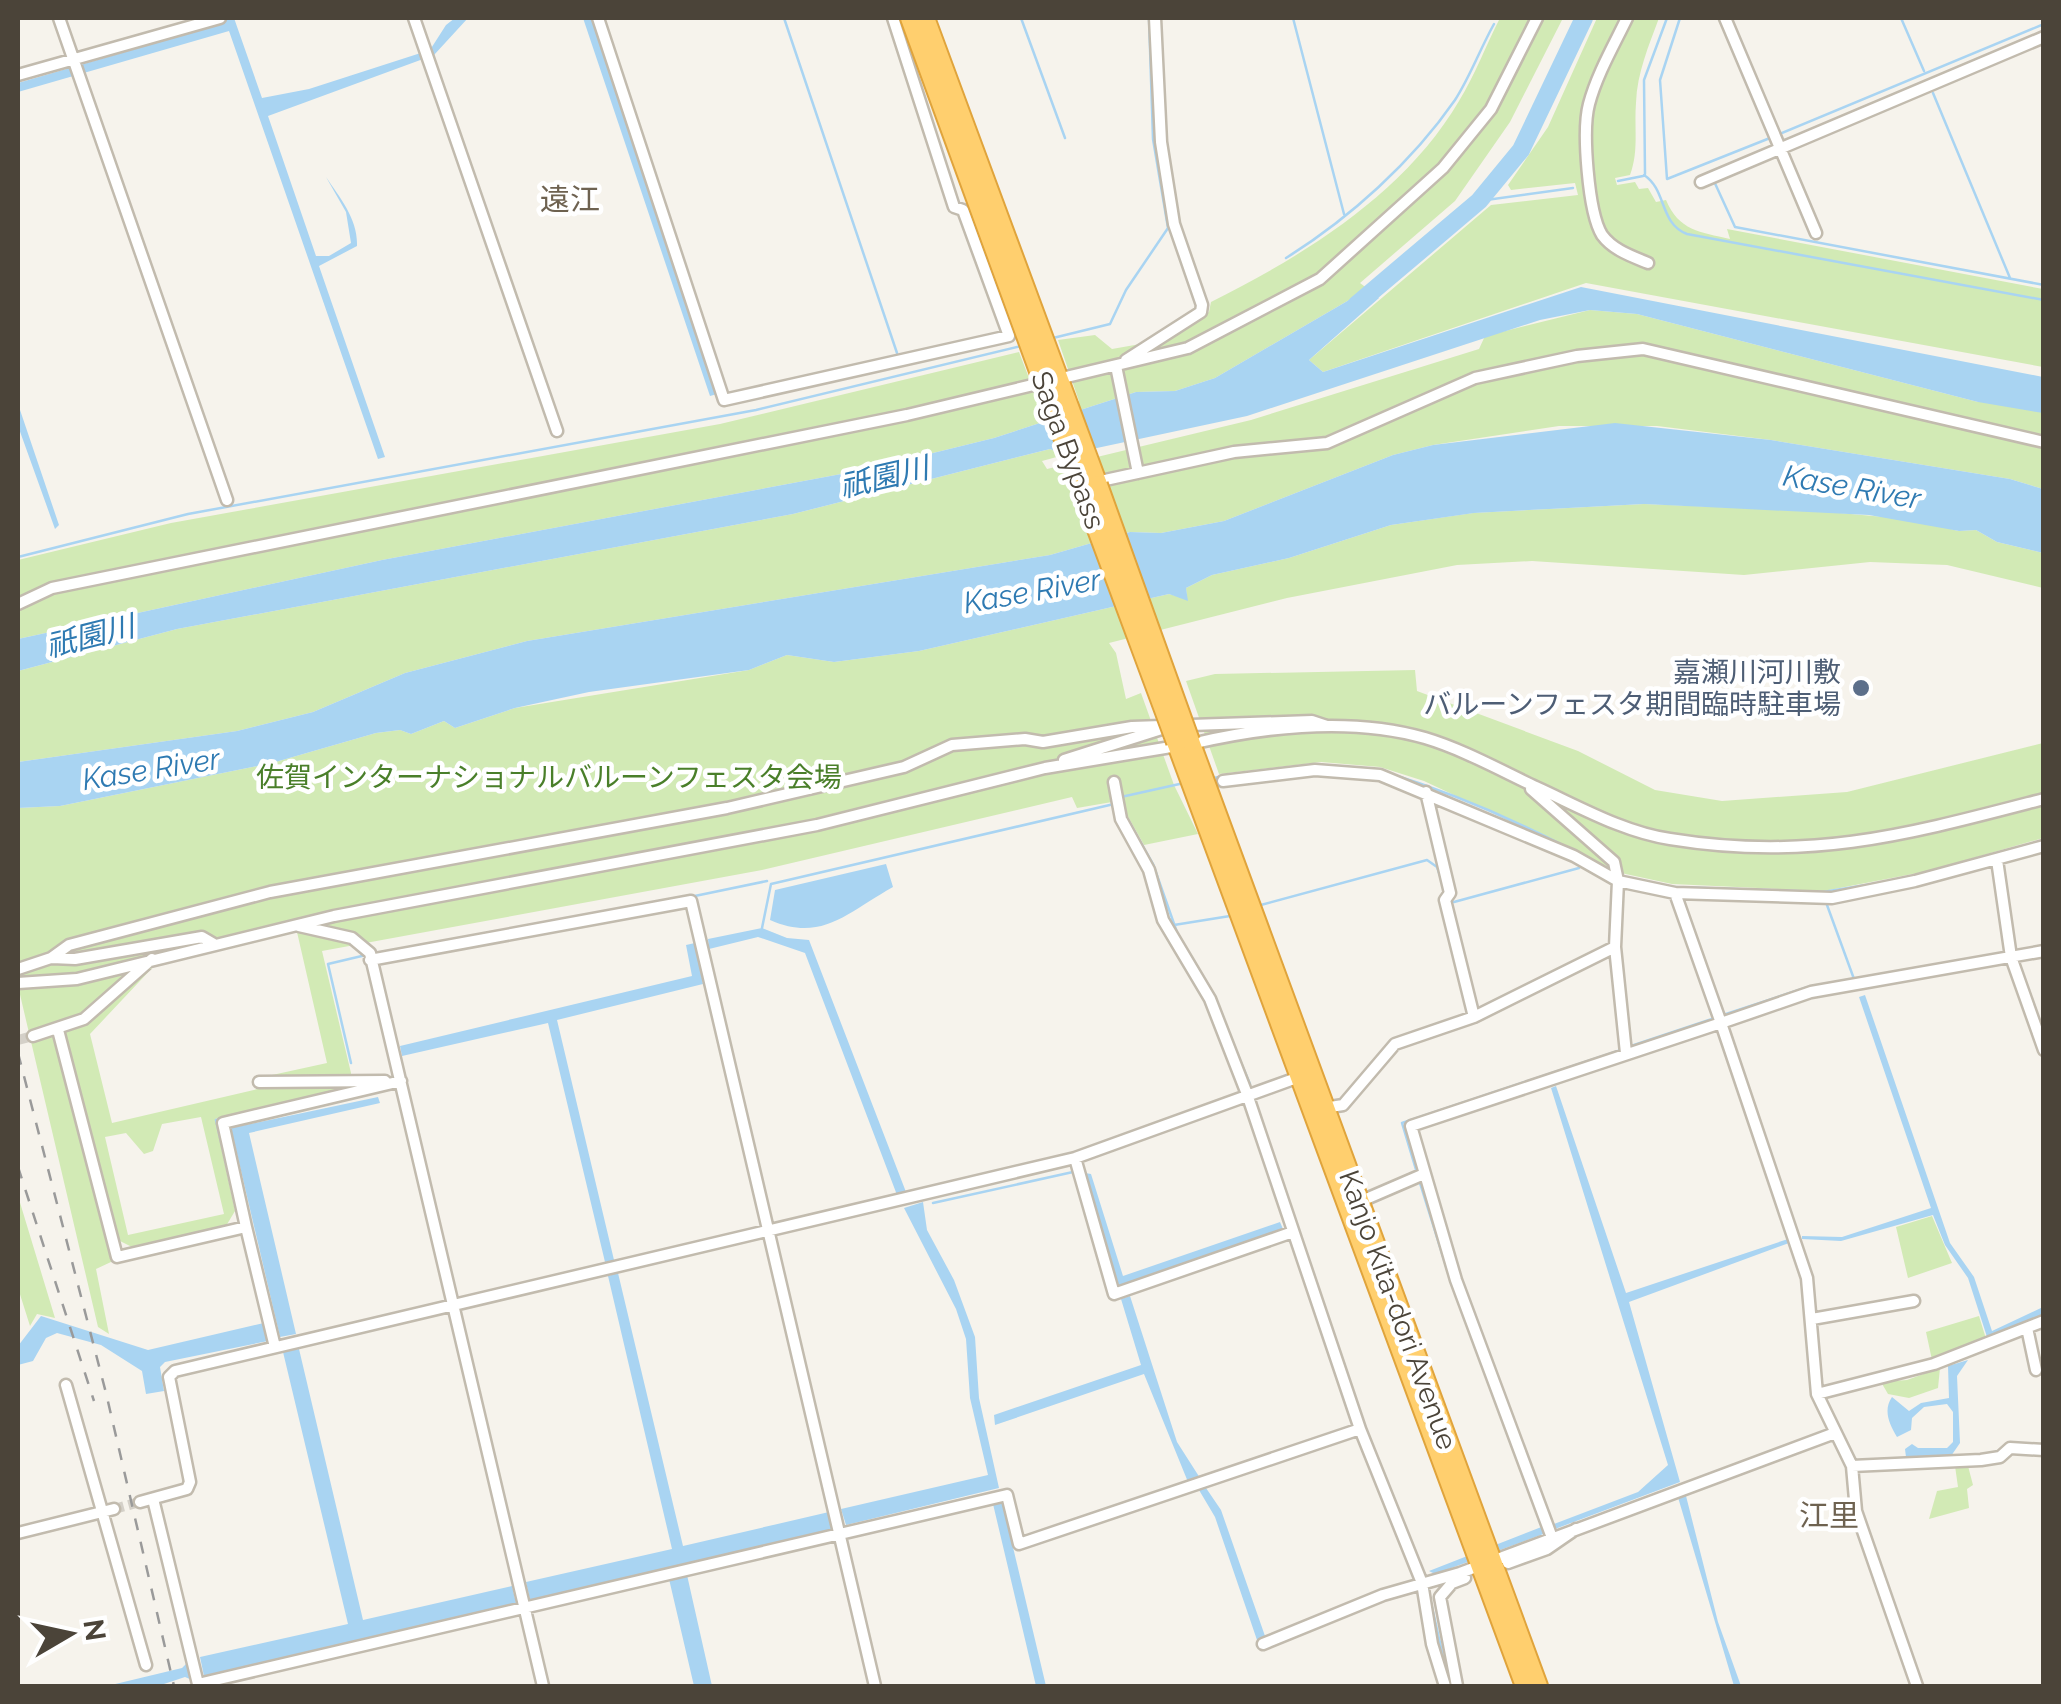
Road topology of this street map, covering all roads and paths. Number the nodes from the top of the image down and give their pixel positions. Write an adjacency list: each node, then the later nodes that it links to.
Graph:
1 (58, 18): 13 (street)
2 (220, 18): 13 (street)
3 (414, 18): 22 (street)
4 (598, 18): 5 (street)
5 (893, 18)
6 (910, 18): 16 (highway, Saga Bypass)
7 (925, 18): 16 (highway, Saga Bypass)
8 (1155, 18): 20 (street)
9 (1537, 18): 20 (street)
10 (1627, 18): 19 (street)
11 (1725, 18): 15 (street)
12 (2044, 38): 15 (street)
13 (74, 61): 14 (street); 26 (street)
14 (18, 75)
15 (1780, 147): 17 (street); 18 (street)
16 (971, 164): 21 (highway, Saga Bypass)
17 (1701, 182)
18 (1816, 234)
19 (1648, 263)
20 (1116, 366): 21 (street); 24 (street)
21 (1051, 380): 25 (highway, Saga Bypass); 27 (street)
22 (557, 431)
23 (2044, 442): 24 (street)
24 (1138, 473): 25 (street)
25 (1089, 484): 29 (highway, Saga Bypass, bridge)
26 (227, 500)
27 (18, 604)
28 (1327, 726): 29 (street); 29 (street); 33 (street)
29 (1183, 742): 30 (street); 30 (street); 41 (highway, Saga Bypass); 46 (street)
30 (1045, 768): 40 (street)
31 (1223, 780): 34 (street)
32 (1114, 782): 60 (street)
33 (1528, 783): 35 (street); 38 (street)
34 (1426, 792): 38 (street); 51 (street)
35 (2044, 798)
36 (2044, 846): 37 (street)
37 (1997, 860): 39 (street); 44 (street)
38 (1618, 875): 39 (street); 43 (street)
39 (1675, 893): 52 (street)
40 (294, 924): 42 (street); 48 (street)
41 (1255, 935): 57 (highway, Kanjo Kita-dori Avenue)
42 (214, 944): 46 (street); 47 (street)
43 (1615, 947): 51 (street); 55 (street)
44 (2010, 951): 45 (street); 52 (street); 56 (street)
45 (2044, 951)
46 (51, 958): 49 (street)
47 (153, 958): 50 (street); 53 (street)
48 (370, 960): 58 (street); 67 (street)
49 (18, 970)
50 (18, 983)
51 (1474, 1017): 61 (street)
52 (1721, 1023): 55 (street); 70 (street)
53 (58, 1030): 54 (street); 65 (street)
54 (33, 1036)
55 (1625, 1049): 63 (street)
56 (2044, 1050)
57 (1303, 1075): 60 (street); 61 (highway, Kanjo Kita-dori Avenue); 88 (highway, Kanjo Kita-dori Avenue)
58 (401, 1080): 59 (street); 65 (street); 69 (street)
59 (259, 1082)
60 (1247, 1094): 62 (street); 66 (street)
61 (1323, 1109): 64 (highway, Kanjo Kita-dori Avenue)
62 (1075, 1158): 66 (street); 67 (street)
63 (1420, 1176): 64 (street); 87 (street)
64 (1358, 1202): 88 (highway, Kanjo Kita-dori Avenue)
65 (246, 1228): 73 (street)
66 (1289, 1228): 77 (street)
67 (768, 1231): 69 (street); 84 (street)
68 (1914, 1301): 70 (street)
69 (453, 1306): 73 (street); 90 (street)
70 (1812, 1319): 76 (street)
71 (2044, 1321): 72 (street)
72 (2027, 1328): 74 (street); 76 (street)
73 (286, 1344): 81 (street)
74 (2036, 1370)
75 (66, 1385): 83 (street)
76 (1816, 1394): 78 (street)
77 (1360, 1429): 84 (street); 89 (street)
78 (1834, 1433): 80 (street); 85 (street)
79 (2044, 1450): 80 (street)
80 (1852, 1466): 100 (street)
81 (154, 1499): 82 (street); 93 (street)
82 (140, 1502)
83 (109, 1510): 86 (street); 92 (street)
84 (838, 1524): 90 (street); 96 (street)
85 (1581, 1525): 87 (street); 88 (street)
86 (18, 1533)
87 (1551, 1536): 88 (street)
88 (1486, 1567): 89 (street); 97 (street); 98 (highway, Kanjo Kita-dori Avenue); 99 (highway, Kanjo Kita-dori Avenue)
89 (1426, 1582): 91 (street); 94 (street)
90 (525, 1608): 93 (street); 95 (street)
91 (1263, 1644)
92 (146, 1666)
93 (197, 1677)
94 (1444, 1684)
95 (543, 1686)
96 (876, 1686)
97 (1457, 1686)
98 (1524, 1686)
99 (1538, 1686)
100 (1917, 1686)

